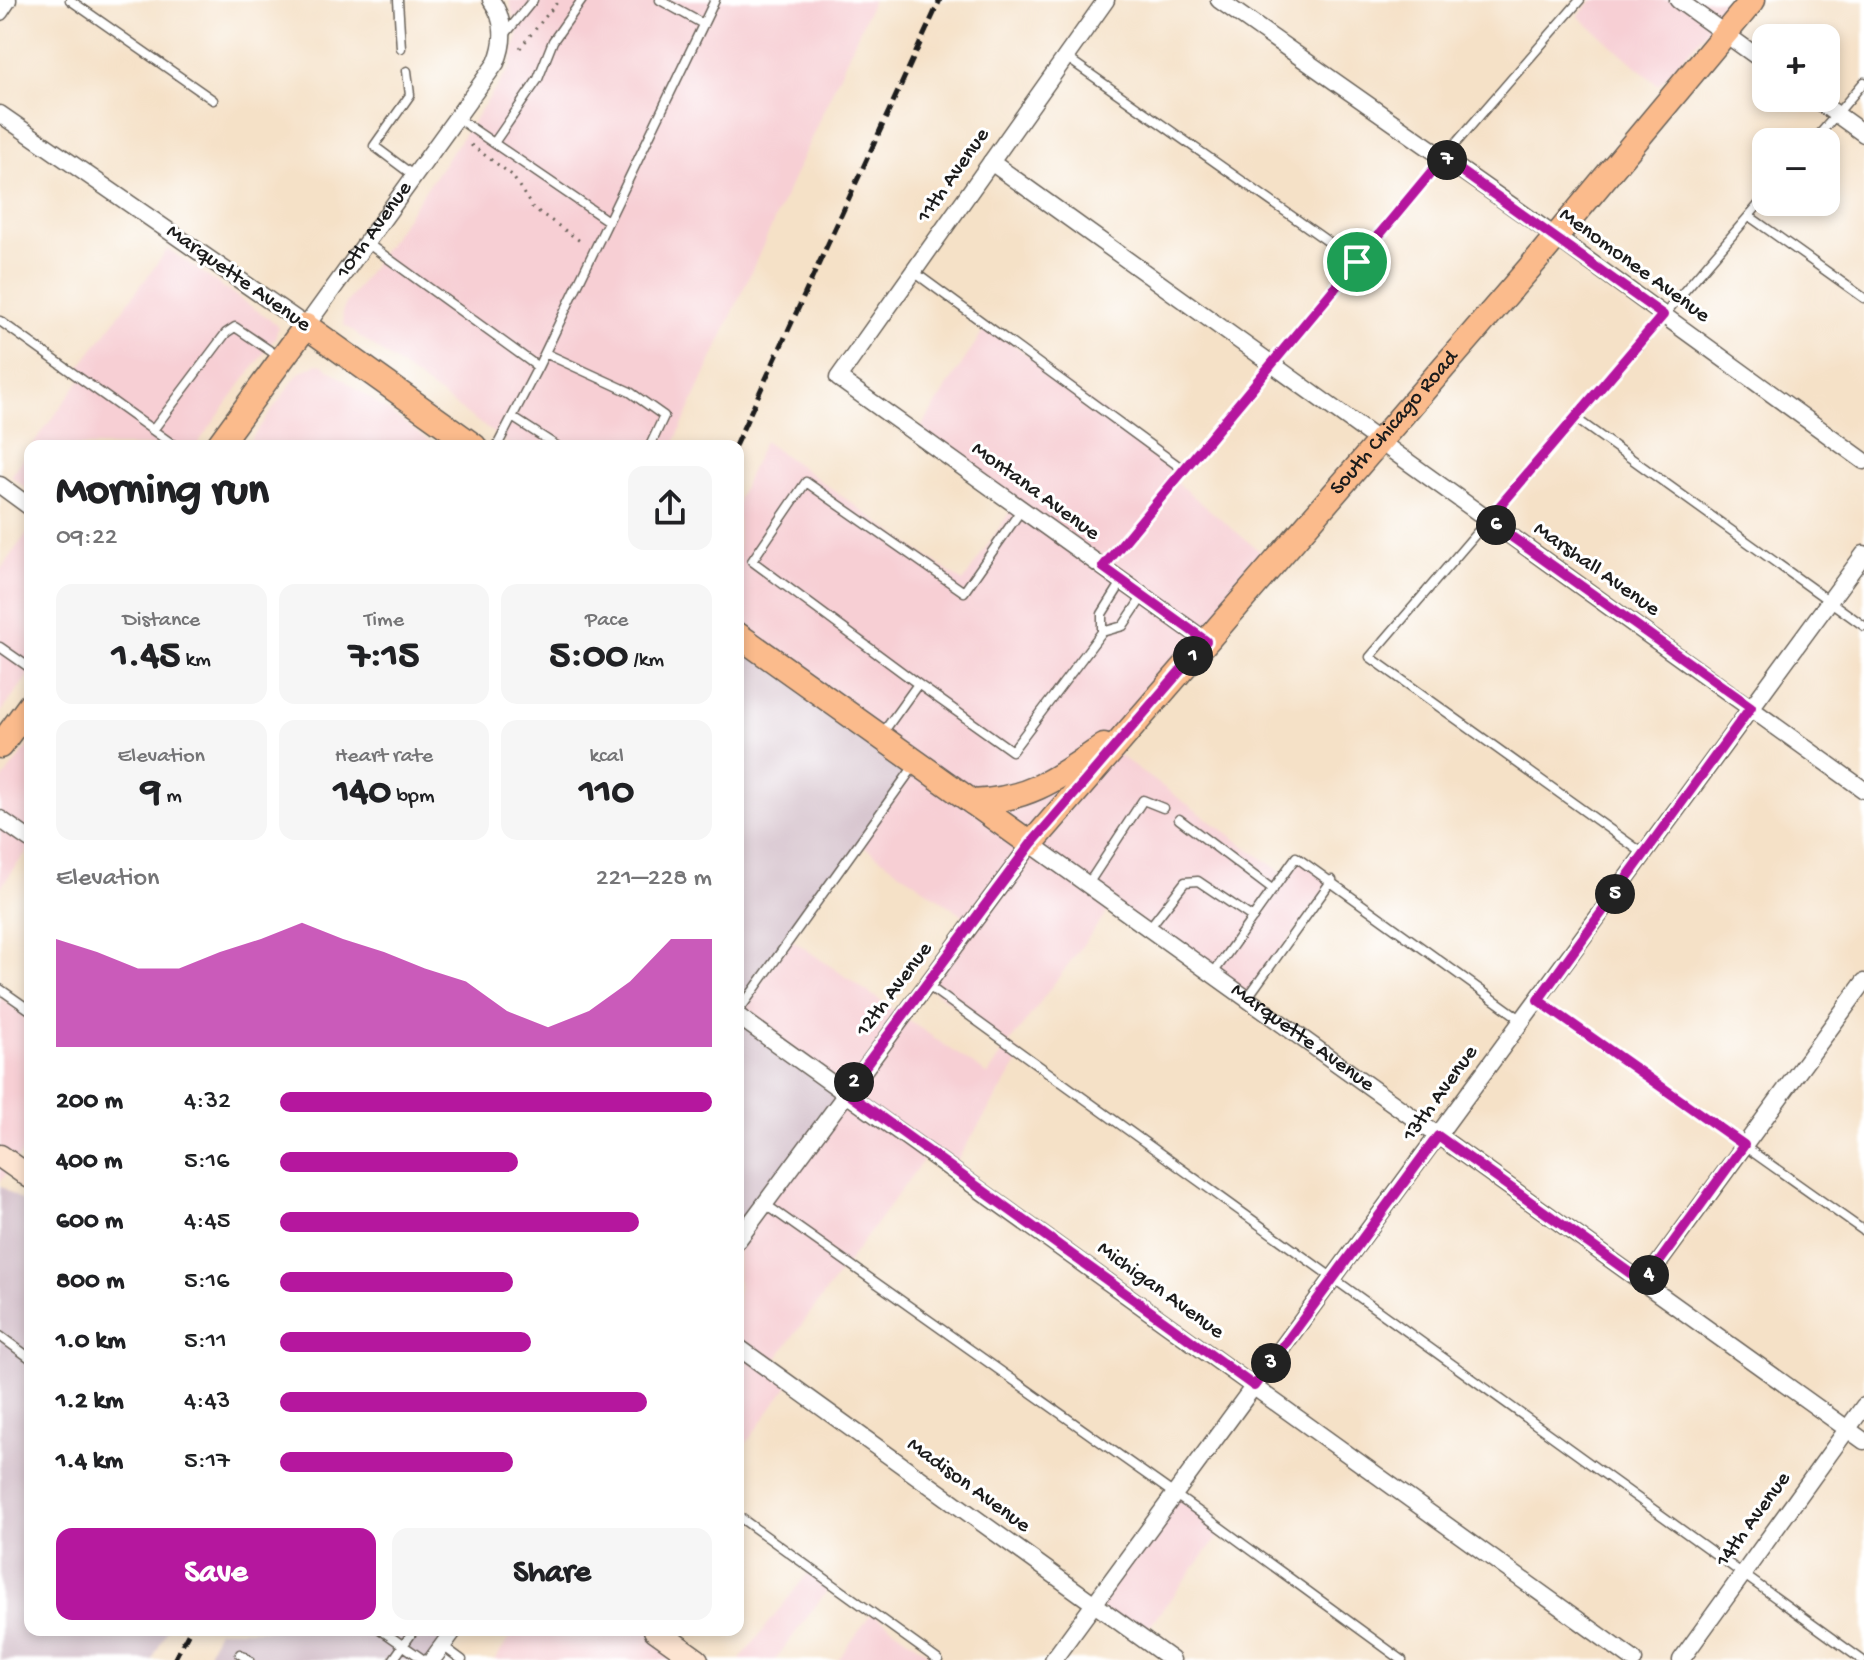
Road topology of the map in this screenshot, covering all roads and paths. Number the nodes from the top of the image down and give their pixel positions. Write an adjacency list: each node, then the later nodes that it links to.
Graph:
1 (8, 0): 15 (street)
2 (70, 0): 25 (lane)
3 (398, 0): 19 (lane)
4 (533, 0): 18 (lane)
5 (559, 0): 20 (path)
6 (582, 0): 33 (lane)
7 (660, 0): 16 (lane)
8 (715, 0): 16 (lane)
9 (1106, 0): 22 (street, 11th Avenue)
10 (1219, 0): 34 (street, Menomonee Avenue)
11 (1580, 0): 34 (lane)
12 (1678, 0): 17 (street)
13 (1753, 0): 17 (main road, South Chicago Road)
14 (493, 2): 18 (street)
15 (0, 12)
16 (703, 24): 39 (lane)
17 (1725, 33): 21 (street); 40 (main road, South Chicago Road)
18 (503, 37): 29 (street, 10th Avenue)
19 (401, 48)
20 (520, 48)
21 (1752, 53)
22 (1066, 57): 35 (street, 11th Avenue); 43 (lane)
23 (407, 71): 36 (lane)
24 (1864, 82): 28 (lane)
25 (213, 100)
26 (1834, 112): 28 (street)
27 (0, 114): 48 (street, Marquette Avenue)
28 (1837, 114): 30 (lane); 31 (street)
29 (457, 117): 33 (lane); 36 (street, 10th Avenue)
30 (1825, 128)
31 (1864, 134)
32 (464, 141): 41 (path)
33 (494, 143): 39 (lane)
34 (1443, 158): 40 (street, Menomonee Avenue); 43 (lane)
35 (991, 162): 44 (street, 11th Avenue); 51 (street, Marshall Avenue)
36 (414, 176): 42 (street, 10th Avenue)
37 (1752, 212): 38 (lane)
38 (1749, 216): 45 (lane); 46 (lane)
39 (608, 221): 49 (lane)
40 (1556, 237): 46 (street, Menomonee Avenue); 63 (main road, South Chicago Road)
41 (580, 241)
42 (366, 242): 48 (street, 10th Avenue); 52 (lane)
43 (1357, 262): 51 (lane)
44 (914, 272): 53 (street, 11th Avenue); 65 (lane)
45 (1864, 298)
46 (1663, 315): 55 (lane); 64 (street, Menomonee Avenue)
47 (0, 321): 56 (lane)
48 (306, 326): 50 (main road, 10th Avenue); 59 (main road, Marquette Avenue)
49 (545, 353): 52 (lane); 62 (lane)
50 (282, 358): 56 (lane); 58 (main road, 10th Avenue)
51 (1271, 366): 63 (street, Marshall Avenue); 65 (lane)
52 (538, 367): 54 (lane)
53 (838, 378): 68 (street, Montana Avenue)
54 (512, 417): 60 (lane); 61 (lane)
55 (1575, 418): 69 (lane); 74 (lane)
56 (153, 430): 57 (lane)
57 (167, 440)
58 (222, 440)
59 (466, 440)
60 (500, 440)
61 (548, 440)
62 (653, 440)
63 (1377, 441): 69 (street, Marshall Avenue); 78 (main road, South Chicago Road)
64 (1864, 461)
65 (1184, 470): 71 (lane)
66 (0, 485): 67 (street)
67 (24, 503)
68 (1022, 509): 71 (street, Montana Avenue); 81 (lane)
69 (1488, 520): 82 (street, Marshall Avenue); 95 (lane)
70 (1864, 554): 74 (street, 13th Avenue)
71 (1103, 567): 72 (street, Montana Avenue)
72 (1122, 581): 73 (street, Montana Avenue); 76 (lane)
73 (1143, 596): 76 (lane); 78 (street, Montana Avenue)
74 (1828, 600): 75 (lane); 82 (street, 13th Avenue)
75 (1864, 626)
76 (1102, 632): 81 (lane)
77 (744, 639): 85 (main road, Marquette Avenue)
78 (1206, 641): 84 (main road, South Chicago Road)
79 (0, 647): 80 (lane)
80 (24, 664)
81 (918, 684): 85 (lane)
82 (1751, 707): 88 (street, Marshall Avenue); 95 (street, 13th Avenue)
83 (24, 713): 86 (main road)
84 (1132, 726): 89 (main road); 94 (main road, South Chicago Road)
85 (881, 737): 87 (main road, Marquette Avenue)
86 (0, 746)
87 (917, 763): 89 (main road, Marquette Avenue); 108 (lane)
88 (1864, 790)
89 (972, 802): 94 (main road, Marquette Avenue)
90 (1163, 808): 97 (lane)
91 (0, 819): 93 (street)
92 (1179, 819): 98 (lane)
93 (24, 836)
94 (1031, 844): 97 (street, Marquette Avenue); 103 (street, 12th Avenue)
95 (1645, 854): 106 (street, 13th Avenue)
96 (1332, 880): 98 (lane); 105 (lane); 110 (lane)
97 (1088, 884): 100 (street, Marquette Avenue)
98 (1273, 890): 99 (lane)
99 (1253, 918): 100 (lane); 101 (lane)
100 (1150, 927): 101 (street, Marquette Avenue)
101 (1214, 972): 105 (street, Marquette Avenue)
102 (1864, 982): 113 (street)
103 (926, 985): 111 (street, 12th Avenue); 119 (lane)
104 (0, 989): 107 (lane)
105 (1248, 997): 112 (street, Marquette Avenue)
106 (1538, 1000): 110 (street, 13th Avenue); 113 (lane)
107 (24, 1006)
108 (744, 1006)
109 (744, 1018): 111 (street, Michigan Avenue)
110 (1523, 1020): 112 (street, 13th Avenue)
111 (846, 1092): 116 (street, 12th Avenue); 124 (street, Michigan Avenue)
112 (1438, 1136): 119 (street, 13th Avenue); 120 (street, Marquette Avenue)
113 (1744, 1145): 117 (lane); 120 (street)
114 (0, 1156): 115 (street)
115 (24, 1173)
116 (765, 1204): 118 (street, 12th Avenue); 128 (lane)
117 (1864, 1231)
118 (744, 1232)
119 (1333, 1278): 124 (street, 13th Avenue); 130 (lane)
120 (1644, 1283): 126 (street, Marquette Avenue)
121 (0, 1336): 123 (lane)
122 (744, 1351): 131 (street, Madison Avenue)
123 (24, 1354)
124 (1254, 1386): 128 (street, 13th Avenue); 149 (street, Michigan Avenue)
125 (1864, 1406): 126 (street, 14th Avenue)
126 (1848, 1429): 127 (street, Marquette Avenue); 130 (street, 14th Avenue)
127 (1864, 1441)
128 (1175, 1494): 131 (street, 13th Avenue); 148 (lane)
129 (744, 1520): 145 (lane)
130 (1743, 1574): 150 (street, 14th Avenue); 151 (lane)
131 (1094, 1604): 146 (street, 13th Avenue); 147 (street, Madison Avenue)
132 (390, 1636): 136 (lane)
133 (410, 1636): 136 (lane)
134 (450, 1636): 137 (street)
135 (663, 1636): 144 (street)
136 (403, 1645): 140 (lane); 141 (lane)
137 (443, 1646): 142 (street); 143 (lane)
138 (240, 1654): 139 (lane)
139 (249, 1660)
140 (393, 1660)
141 (424, 1660)
142 (432, 1660)
143 (462, 1660)
144 (697, 1660)
145 (938, 1660)
146 (1053, 1660)
147 (1172, 1660)
148 (1402, 1660)
149 (1634, 1660)
150 (1681, 1660)
151 (1862, 1660)

